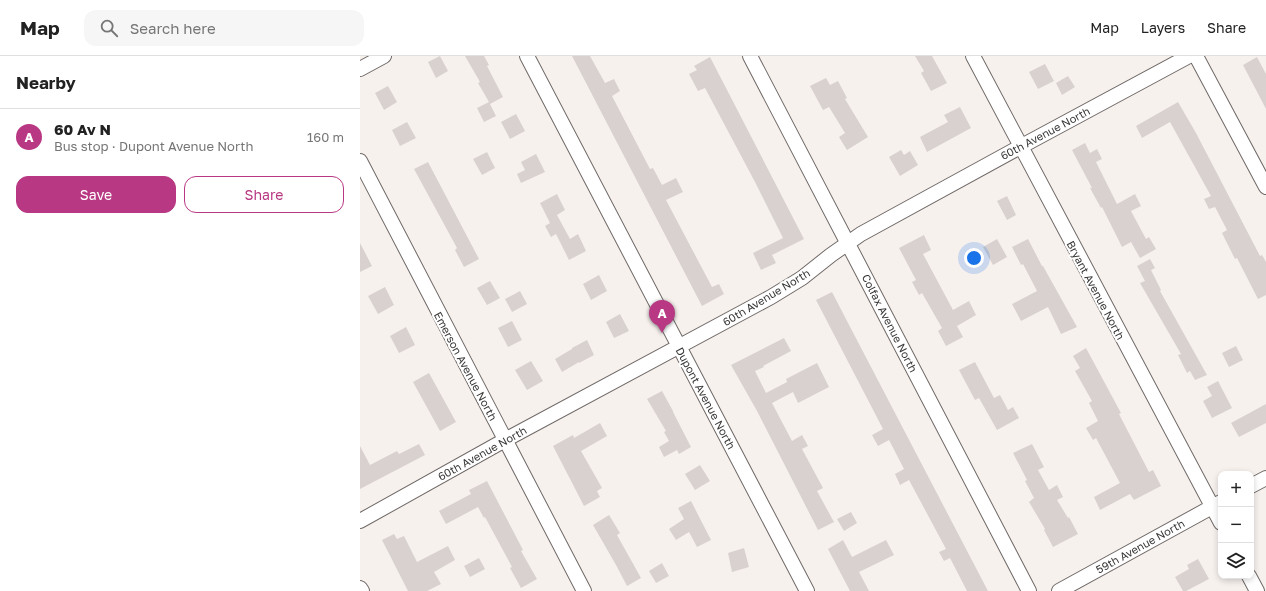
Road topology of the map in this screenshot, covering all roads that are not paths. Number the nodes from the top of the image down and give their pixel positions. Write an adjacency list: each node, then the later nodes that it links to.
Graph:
1 (384, 56): 7 (street)
2 (527, 56): 12 (street, Dupont Avenue North)
3 (750, 56): 11 (street, Colfax Avenue North)
4 (973, 56): 8 (street, Bryant Avenue North)
5 (1190, 56): 8 (street, 60th Avenue North)
6 (1196, 56): 10 (street)
7 (360, 69)
8 (1020, 147): 11 (street, 60th Avenue North); 16 (street, Bryant Avenue North)
9 (360, 161): 13 (street, Emerson Avenue North)
10 (1266, 187)
11 (848, 242): 12 (street, 60th Avenue North); 23 (street, Colfax Avenue North)
12 (679, 347): 13 (street, 60th Avenue North); 22 (street, Dupont Avenue North)
13 (505, 440): 17 (street, 60th Avenue North); 21 (street, Emerson Avenue North)
14 (1266, 478): 15 (street)
15 (1254, 484)
16 (1217, 504): 24 (street, 59th Avenue North)
17 (360, 521)
18 (1251, 579): 25 (street)
19 (360, 588): 20 (street)
20 (362, 591)
21 (584, 591)
22 (807, 591)
23 (1029, 591)
24 (1059, 591)
25 (1257, 591)

